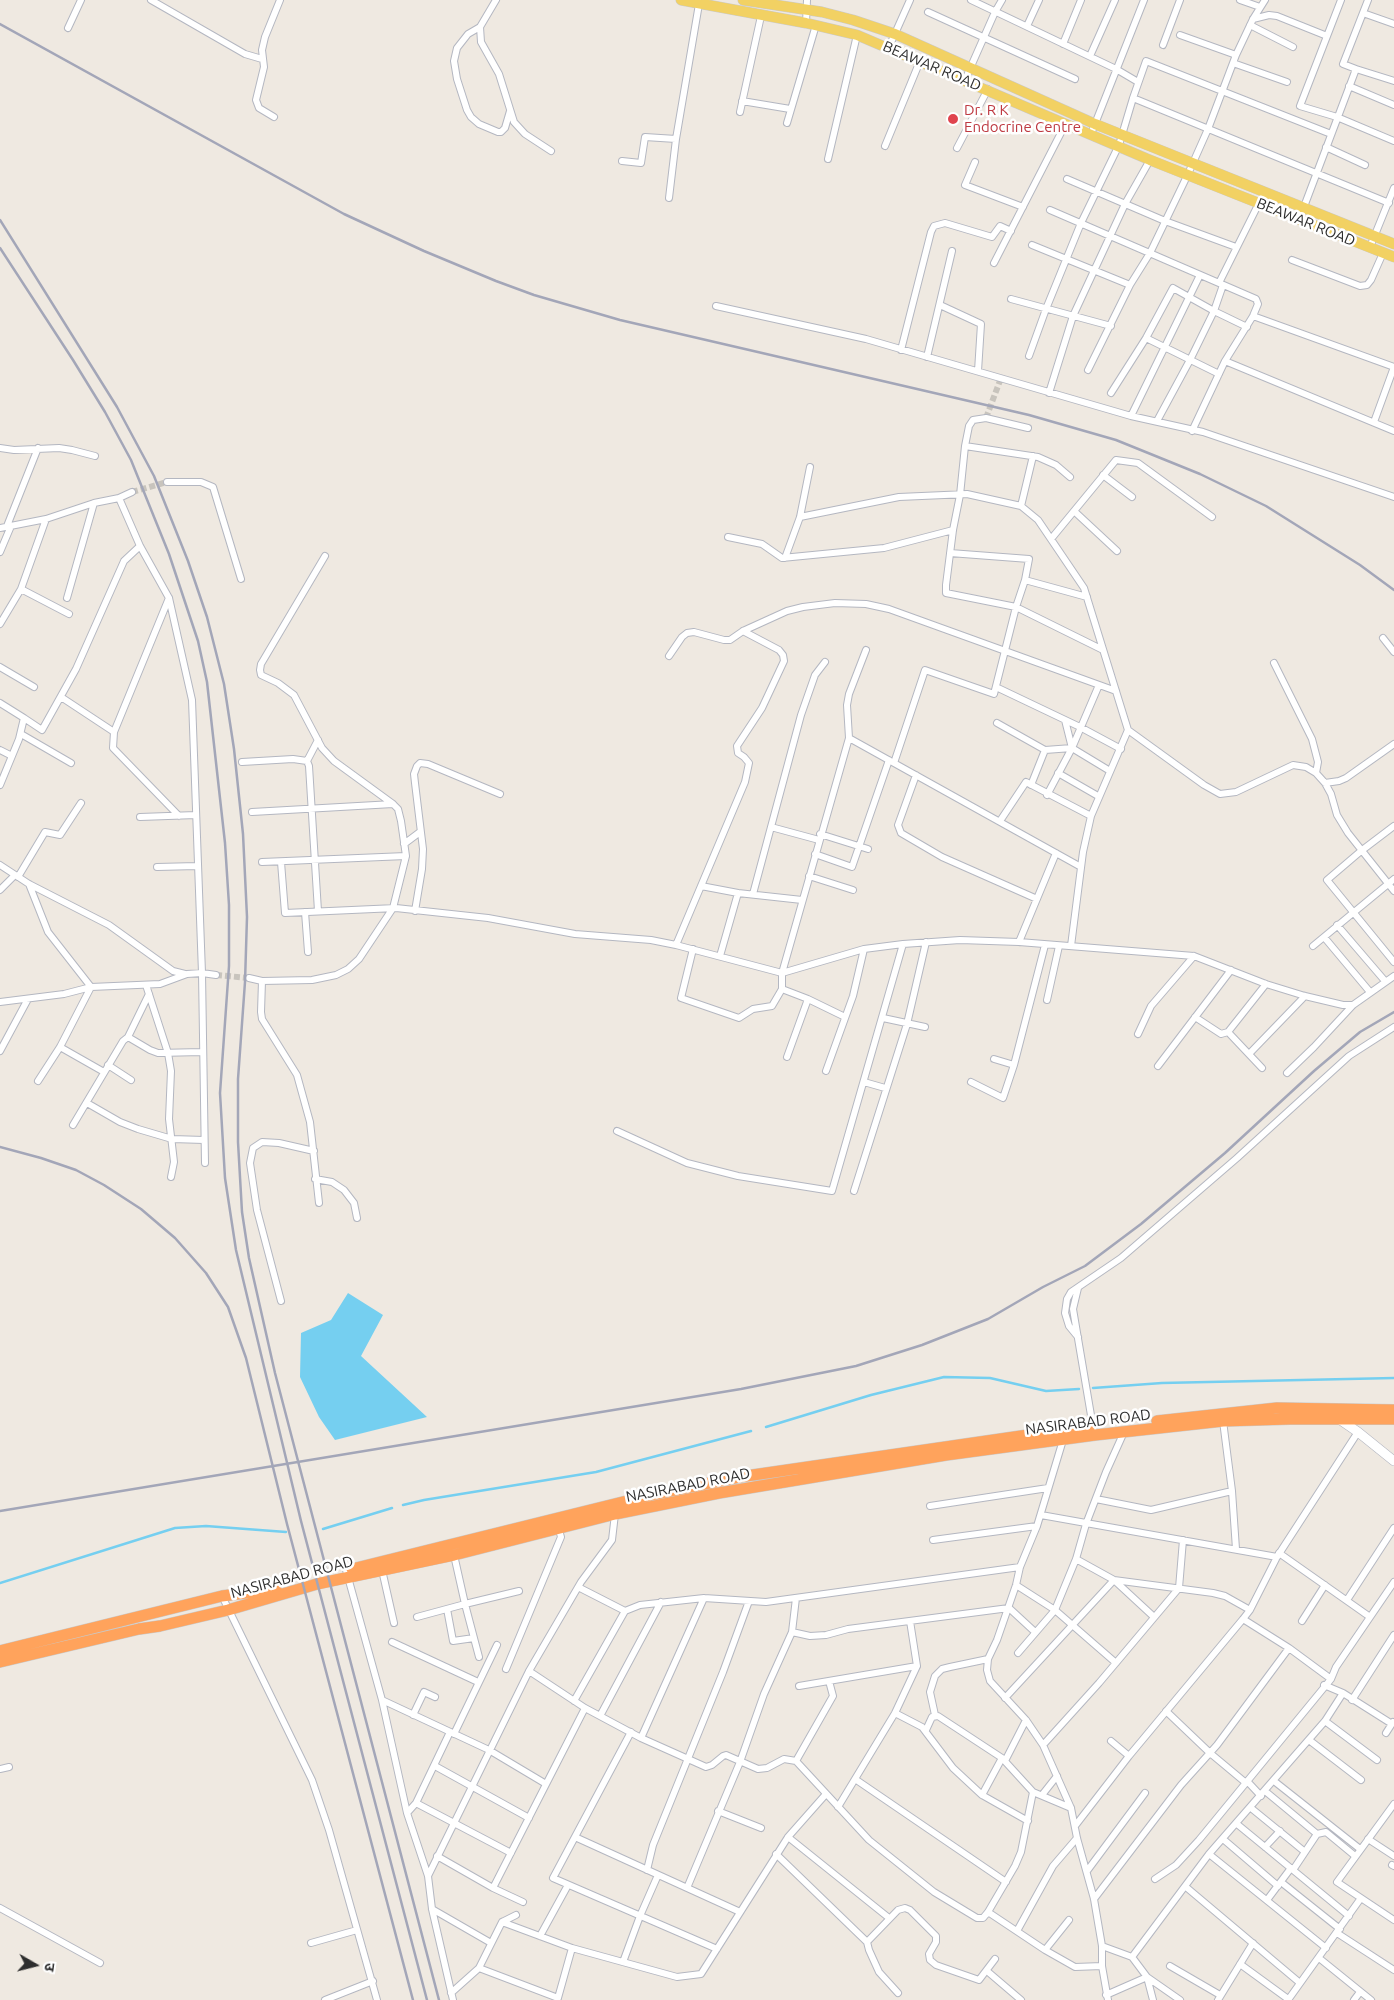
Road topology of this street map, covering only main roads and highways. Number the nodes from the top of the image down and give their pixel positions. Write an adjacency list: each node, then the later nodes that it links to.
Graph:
1 (681, 0): 4 (main road, BEAWAR ROAD)
2 (743, 0): 3 (main road, BEAWAR ROAD)
3 (806, 5): 4 (main road, BEAWAR ROAD)
4 (1093, 129): 5 (main road, BEAWAR ROAD); 6 (main road, BEAWAR ROAD)
5 (1394, 244)
6 (1394, 257)
7 (1394, 1410): 9 (highway, NASIRABAD ROAD)
8 (1394, 1419): 9 (highway, NASIRABAD ROAD)
9 (1094, 1431): 10 (highway, NASIRABAD ROAD); 10 (highway, NASIRABAD ROAD)
10 (348, 1573): 11 (highway, NASIRABAD ROAD); 12 (highway, NASIRABAD ROAD)
11 (159, 1613): 12 (highway); 13 (highway, NASIRABAD ROAD)
12 (160, 1626): 14 (highway, NASIRABAD ROAD)
13 (0, 1651)
14 (0, 1662)

